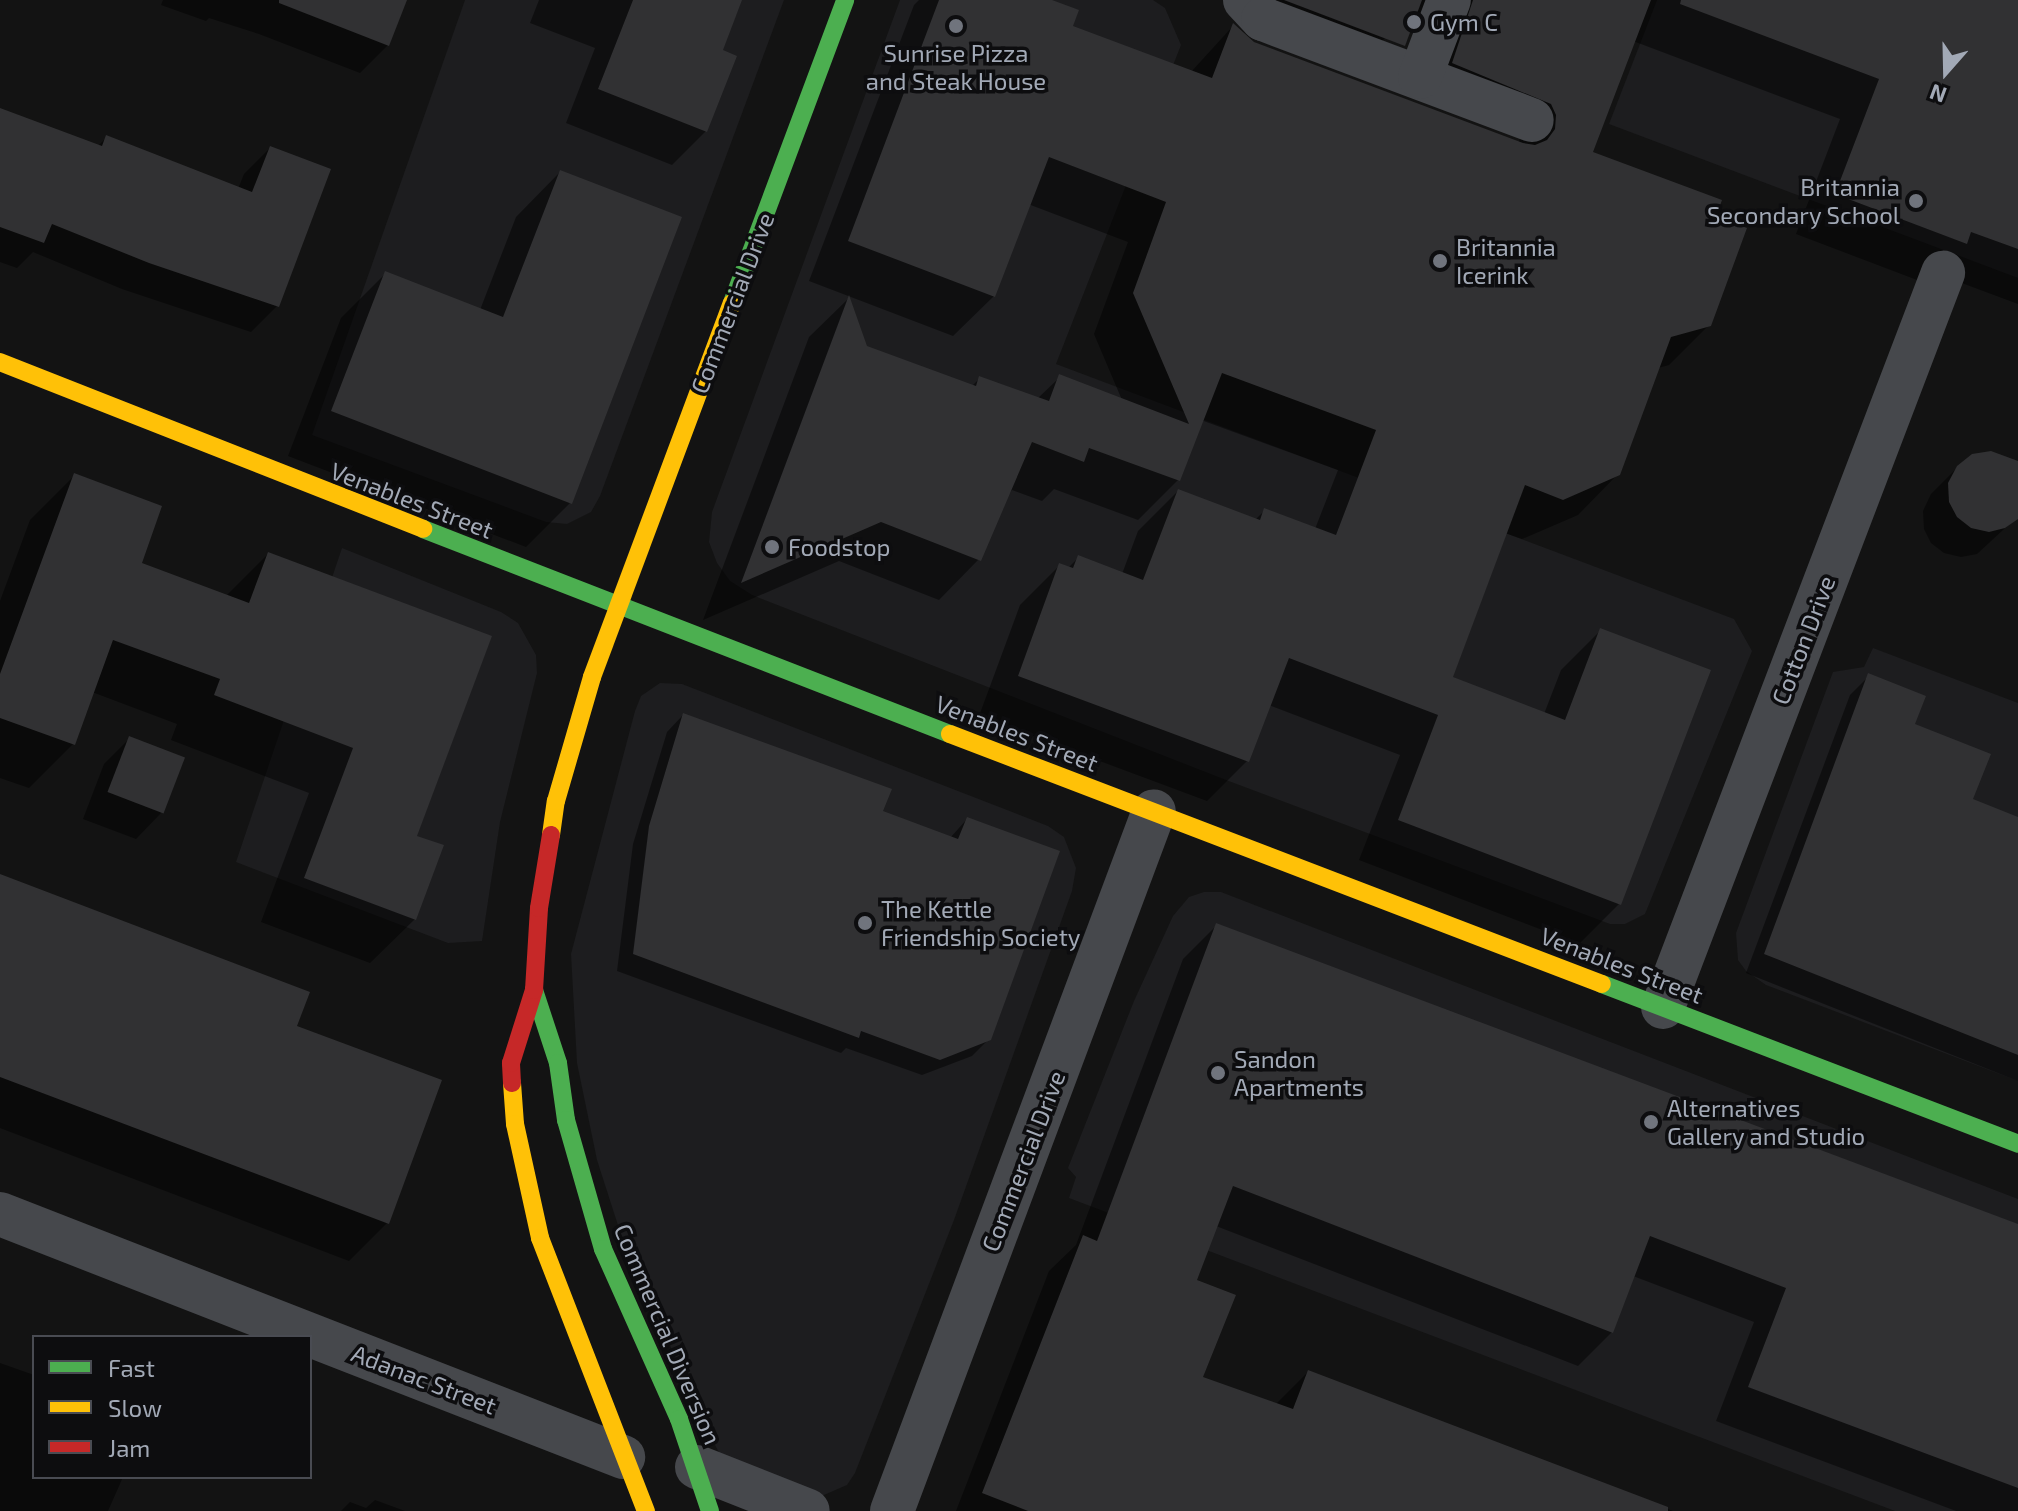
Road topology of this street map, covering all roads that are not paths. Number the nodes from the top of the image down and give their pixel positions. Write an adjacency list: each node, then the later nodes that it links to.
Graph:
1 (845, 0): 8 (street, Commercial Drive)
2 (1245, 0): 4 (street)
3 (1449, 0): 4 (street)
4 (1420, 77): 5 (street)
5 (1532, 120)
6 (1943, 273): 11 (street, Cotton Drive)
7 (3, 373): 8 (street, Venables Street)
8 (617, 604): 9 (street, Venables Street); 10 (street, Commercial Diversion)
9 (1154, 811): 11 (street, Venables Street); 21 (street, Commercial Drive)
10 (534, 990): 16 (street, Commercial Diversion); 17 (street, Commercial Diversion)
11 (1663, 1007): 12 (street, Venables Street)
12 (2018, 1144)
13 (0, 1214): 14 (street, Adanac Street)
14 (310, 1335)
15 (312, 1336): 16 (street, Adanac Street)
16 (623, 1457): 18 (street, Commercial Diversion)
17 (697, 1467): 19 (street, Commercial Diversion); 20 (street)
18 (646, 1511)
19 (710, 1511)
20 (808, 1511)
21 (892, 1511)

